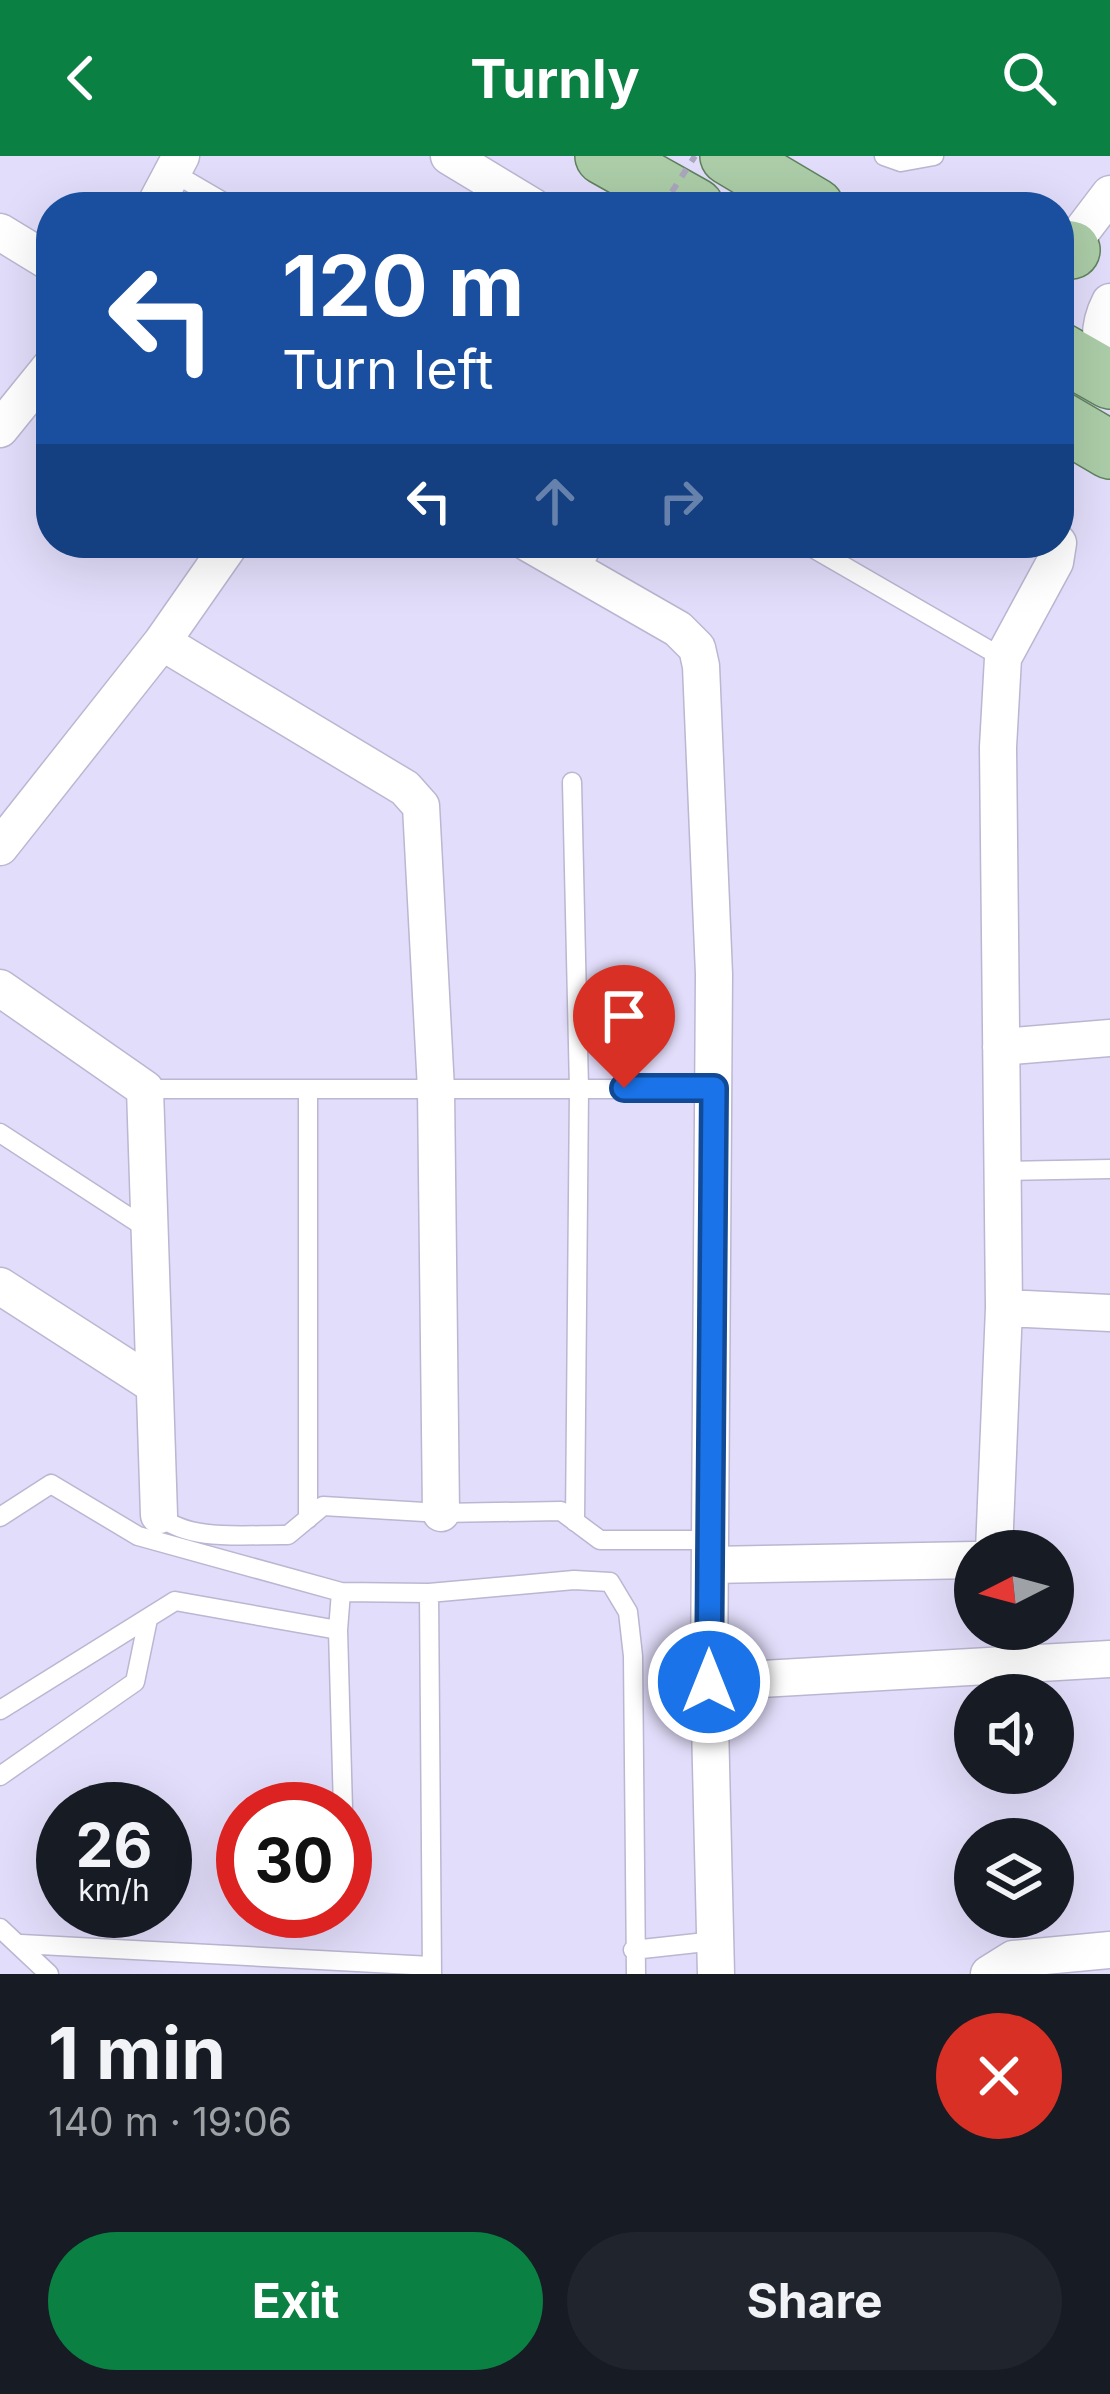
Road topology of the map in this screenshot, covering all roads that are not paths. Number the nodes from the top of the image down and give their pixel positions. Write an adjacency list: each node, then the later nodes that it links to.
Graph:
1 (449, 156): 9 (street)
2 (604, 156): 10 (main road)
3 (729, 156): 11 (main road)
4 (884, 156): 5 (lane)
5 (934, 156)
6 (176, 164): 7 (street); 8 (lane)
7 (162, 192)
8 (212, 192)
9 (508, 192)
10 (668, 192)
11 (795, 192)
12 (1110, 194): 14 (street)
13 (0, 232): 15 (street)
14 (1075, 253)
15 (36, 254)
16 (1110, 302): 18 (street)
17 (1074, 360): 18 (main road)
18 (1110, 380)
19 (36, 385): 20 (street)
20 (0, 429)
21 (1074, 429): 22 (main road)
22 (1110, 450)
23 (221, 558): 27 (street)
24 (587, 558): 35 (street)
25 (830, 558): 28 (lane)
26 (1056, 558): 28 (street)
27 (162, 642): 30 (street); 34 (street)
28 (1003, 658): 33 (street)
29 (572, 782): 37 (lane)
30 (1, 845)
31 (0, 988): 36 (street)
32 (1110, 1038): 33 (street)
33 (1001, 1048): 41 (street)
34 (436, 1088): 37 (lane); 38 (lane); 47 (street)
35 (714, 1088): 37 (lane); 53 (street)
36 (145, 1089): 38 (lane); 42 (street)
37 (579, 1089): 51 (lane)
38 (308, 1090): 50 (lane)
39 (0, 1132): 42 (lane)
40 (1110, 1169): 41 (lane)
41 (1002, 1171): 44 (street)
42 (149, 1230): 46 (street)
43 (0, 1286): 46 (street)
44 (1004, 1308): 45 (street); 52 (street)
45 (1110, 1313)
46 (154, 1384): 48 (street)
47 (441, 1513): 50 (lane); 51 (lane)
48 (159, 1515): 50 (lane)
49 (0, 1516): 55 (lane)
50 (308, 1519)
51 (575, 1522): 53 (lane)
52 (995, 1530)
53 (710, 1552): 54 (street); 62 (street)
54 (954, 1559)
55 (340, 1592): 56 (lane); 58 (lane)
56 (429, 1594): 68 (lane); 71 (lane)
57 (148, 1619): 58 (lane); 63 (lane); 64 (lane)
58 (338, 1630): 65 (lane)
59 (966, 1650): 62 (street)
60 (1020, 1650): 61 (street)
61 (1110, 1659)
62 (709, 1682): 70 (street)
63 (0, 1710)
64 (0, 1777)
65 (342, 1782)
66 (0, 1928): 67 (lane)
67 (21, 1944): 71 (lane); 72 (lane)
68 (633, 1950): 70 (lane); 73 (lane)
69 (1110, 1950): 74 (street)
70 (716, 1958)
71 (432, 1970)
72 (49, 1974)
73 (635, 1974)
74 (989, 1974)

